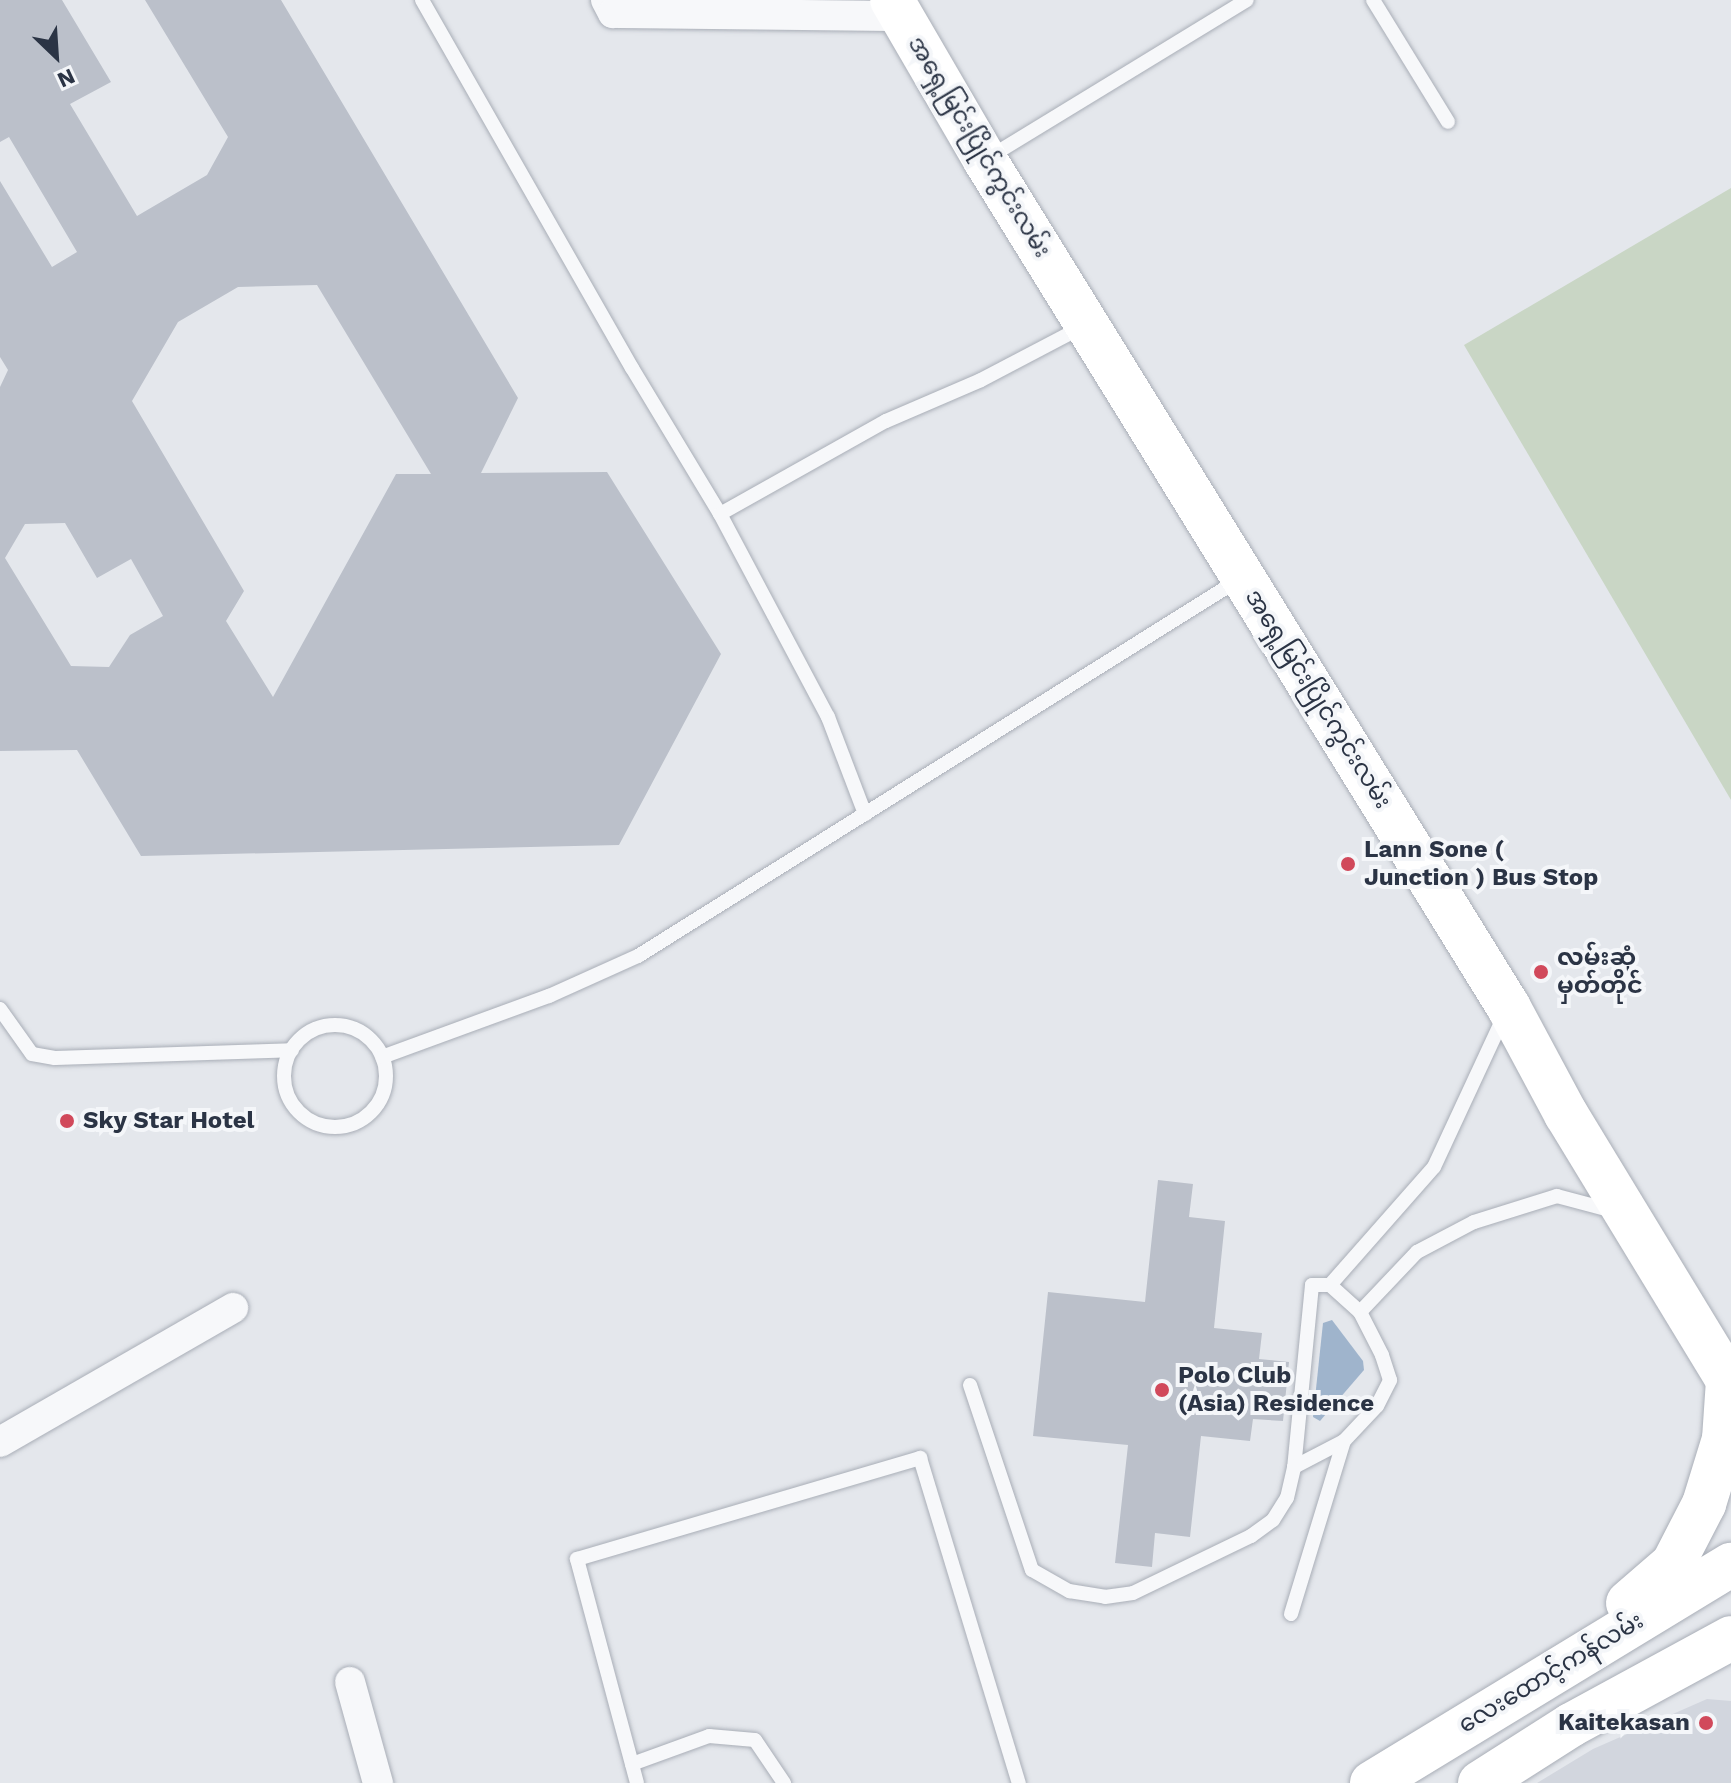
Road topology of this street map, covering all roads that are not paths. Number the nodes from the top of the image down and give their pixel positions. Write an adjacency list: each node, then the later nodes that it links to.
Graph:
1 (422, 0): 9 (lane)
2 (606, 0): 5 (street)
3 (1247, 0): 7 (lane)
4 (1373, 0): 6 (lane)
5 (896, 8): 7 (main road, အရှေ့မြင်းပြိုင်ကွင်းလမ်း)
6 (1448, 122)
7 (985, 160): 8 (main road, အရှေ့မြင်းပြိုင်ကွင်းလမ်း)
8 (1088, 324): 9 (lane); 10 (main road, အရှေ့မြင်းပြိုင်ကွင်းလမ်း)
9 (720, 514): 11 (lane)
10 (1243, 577): 11 (lane); 12 (main road, အရှေ့မြင်းပြိုင်ကွင်းလမ်း)
11 (865, 814): 15 (lane)
12 (1508, 1006): 16 (main road, အရှေ့မြင်းပြိုင်ကွင်းလမ်း); 17 (lane)
13 (0, 1009): 14 (lane)
14 (292, 1050): 15 (lane); 15 (lane)
15 (382, 1057)
16 (1628, 1215): 19 (lane); 20 (main road, အရှေ့မြင်းပြိုင်ကွင်းလမ်း)
17 (1330, 1285): 19 (lane); 24 (lane)
18 (233, 1308): 23 (street)
19 (1360, 1312): 22 (lane)
20 (1730, 1383): 29 (main road)
21 (970, 1385): 24 (lane)
22 (1344, 1441): 24 (lane); 26 (lane)
23 (0, 1442)
24 (1294, 1467)
25 (1731, 1565): 29 (main road, လေးထောင့်ကန်လမ်း)
26 (1291, 1614)
27 (1731, 1638): 31 (main road)
28 (1731, 1666): 31 (main road)
29 (1539, 1679): 37 (main road, လေးထောင့်ကန်လမ်း)
30 (350, 1682): 33 (street)
31 (1571, 1725): 38 (main road)
32 (632, 1764): 34 (lane); 35 (lane); 36 (lane)
33 (378, 1783)
34 (637, 1783)
35 (784, 1783)
36 (1019, 1783)
37 (1372, 1783)
38 (1480, 1783)

